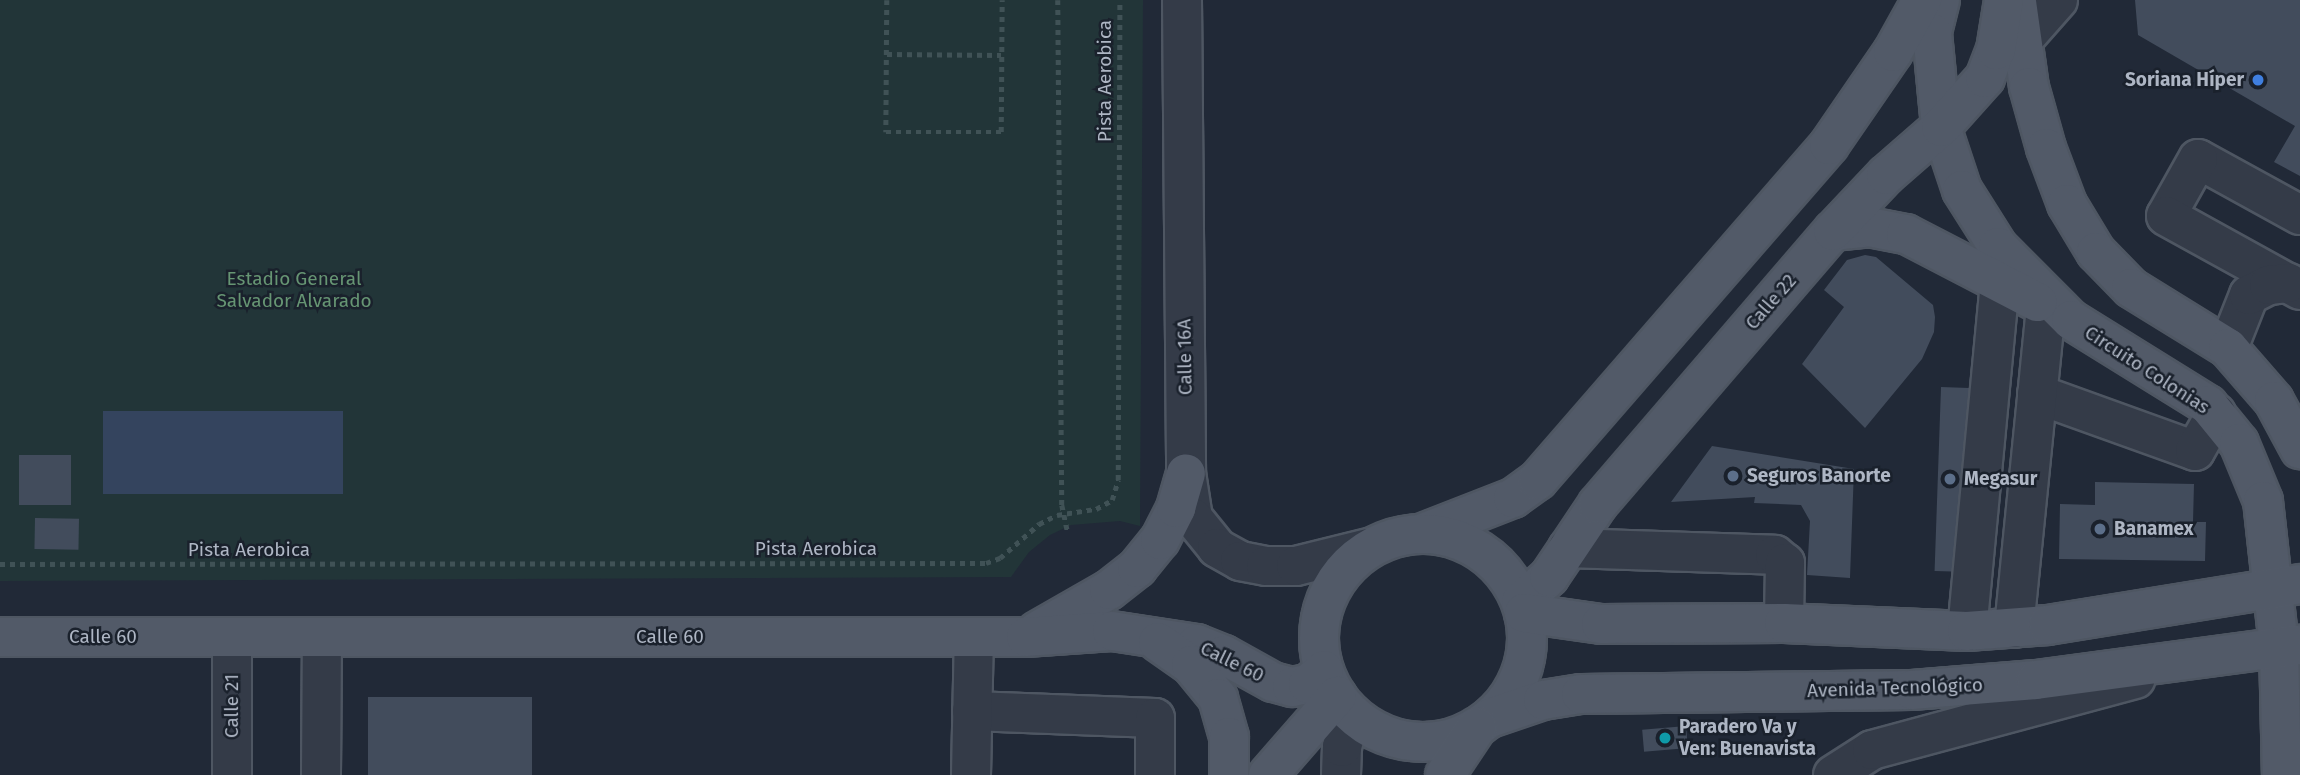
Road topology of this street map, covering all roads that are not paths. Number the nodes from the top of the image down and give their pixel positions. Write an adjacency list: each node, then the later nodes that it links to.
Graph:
1 (1182, 0): 19 (street, Calle 16A)
2 (1922, 0): 20 (main road)
3 (1940, 0): 8 (main road, Circuito Colonias)
4 (2004, 0): 8 (main road, Calle 22)
5 (2017, 0): 7 (main road)
6 (2058, 0): 7 (street)
7 (2021, 42): 14 (main road)
8 (1941, 127): 10 (main road, Calle 22); 13 (main road, Circuito Colonias)
9 (2300, 215): 12 (street)
10 (1833, 231): 11 (main road); 22 (main road, Calle 22)
11 (2000, 282): 13 (main road); 27 (street)
12 (2294, 286): 14 (street)
13 (2059, 313): 15 (street); 17 (main road, Circuito Colonias)
14 (2228, 348): 16 (main road); 18 (main road)
15 (2037, 394): 17 (street); 26 (street)
16 (2300, 400)
17 (2216, 414): 23 (main road, Circuito Colonias)
18 (2300, 449)
19 (1186, 473): 21 (street, Calle 16A); 33 (main road)
20 (1423, 533): 21 (main road); 24 (main road)
21 (1369, 548): 36 (main road)
22 (1568, 548): 24 (main road, Calle 22); 25 (street)
23 (2287, 587): 26 (main road); 34 (main road, Circuito Colonias)
24 (1523, 608): 25 (main road); 38 (main road)
25 (1784, 623): 27 (main road)
26 (2014, 628): 27 (main road)
27 (1967, 631)
28 (1148, 635): 33 (main road, Calle 60); 36 (main road, Calle 60); 43 (main road)
29 (0, 637): 30 (main road, Calle 60)
30 (232, 637): 31 (main road, Calle 60); 39 (street, Calle 21)
31 (322, 637): 32 (main road, Calle 60); 40 (street)
32 (974, 637): 33 (main road, Calle 60); 37 (street)
33 (1026, 637)
34 (2290, 646): 35 (main road, Avenida Tecnológico); 48 (main road, Circuito Colonias)
35 (2237, 652): 38 (main road, Avenida Tecnológico); 47 (street)
36 (1337, 693): 38 (main road); 44 (main road); 45 (street)
37 (972, 711): 41 (street); 42 (street)
38 (1484, 723): 46 (main road)
39 (232, 775)
40 (321, 775)
41 (971, 775)
42 (1155, 775)
43 (1228, 775)
44 (1268, 775)
45 (1341, 775)
46 (1445, 775)
47 (1833, 775)
48 (2282, 775)

